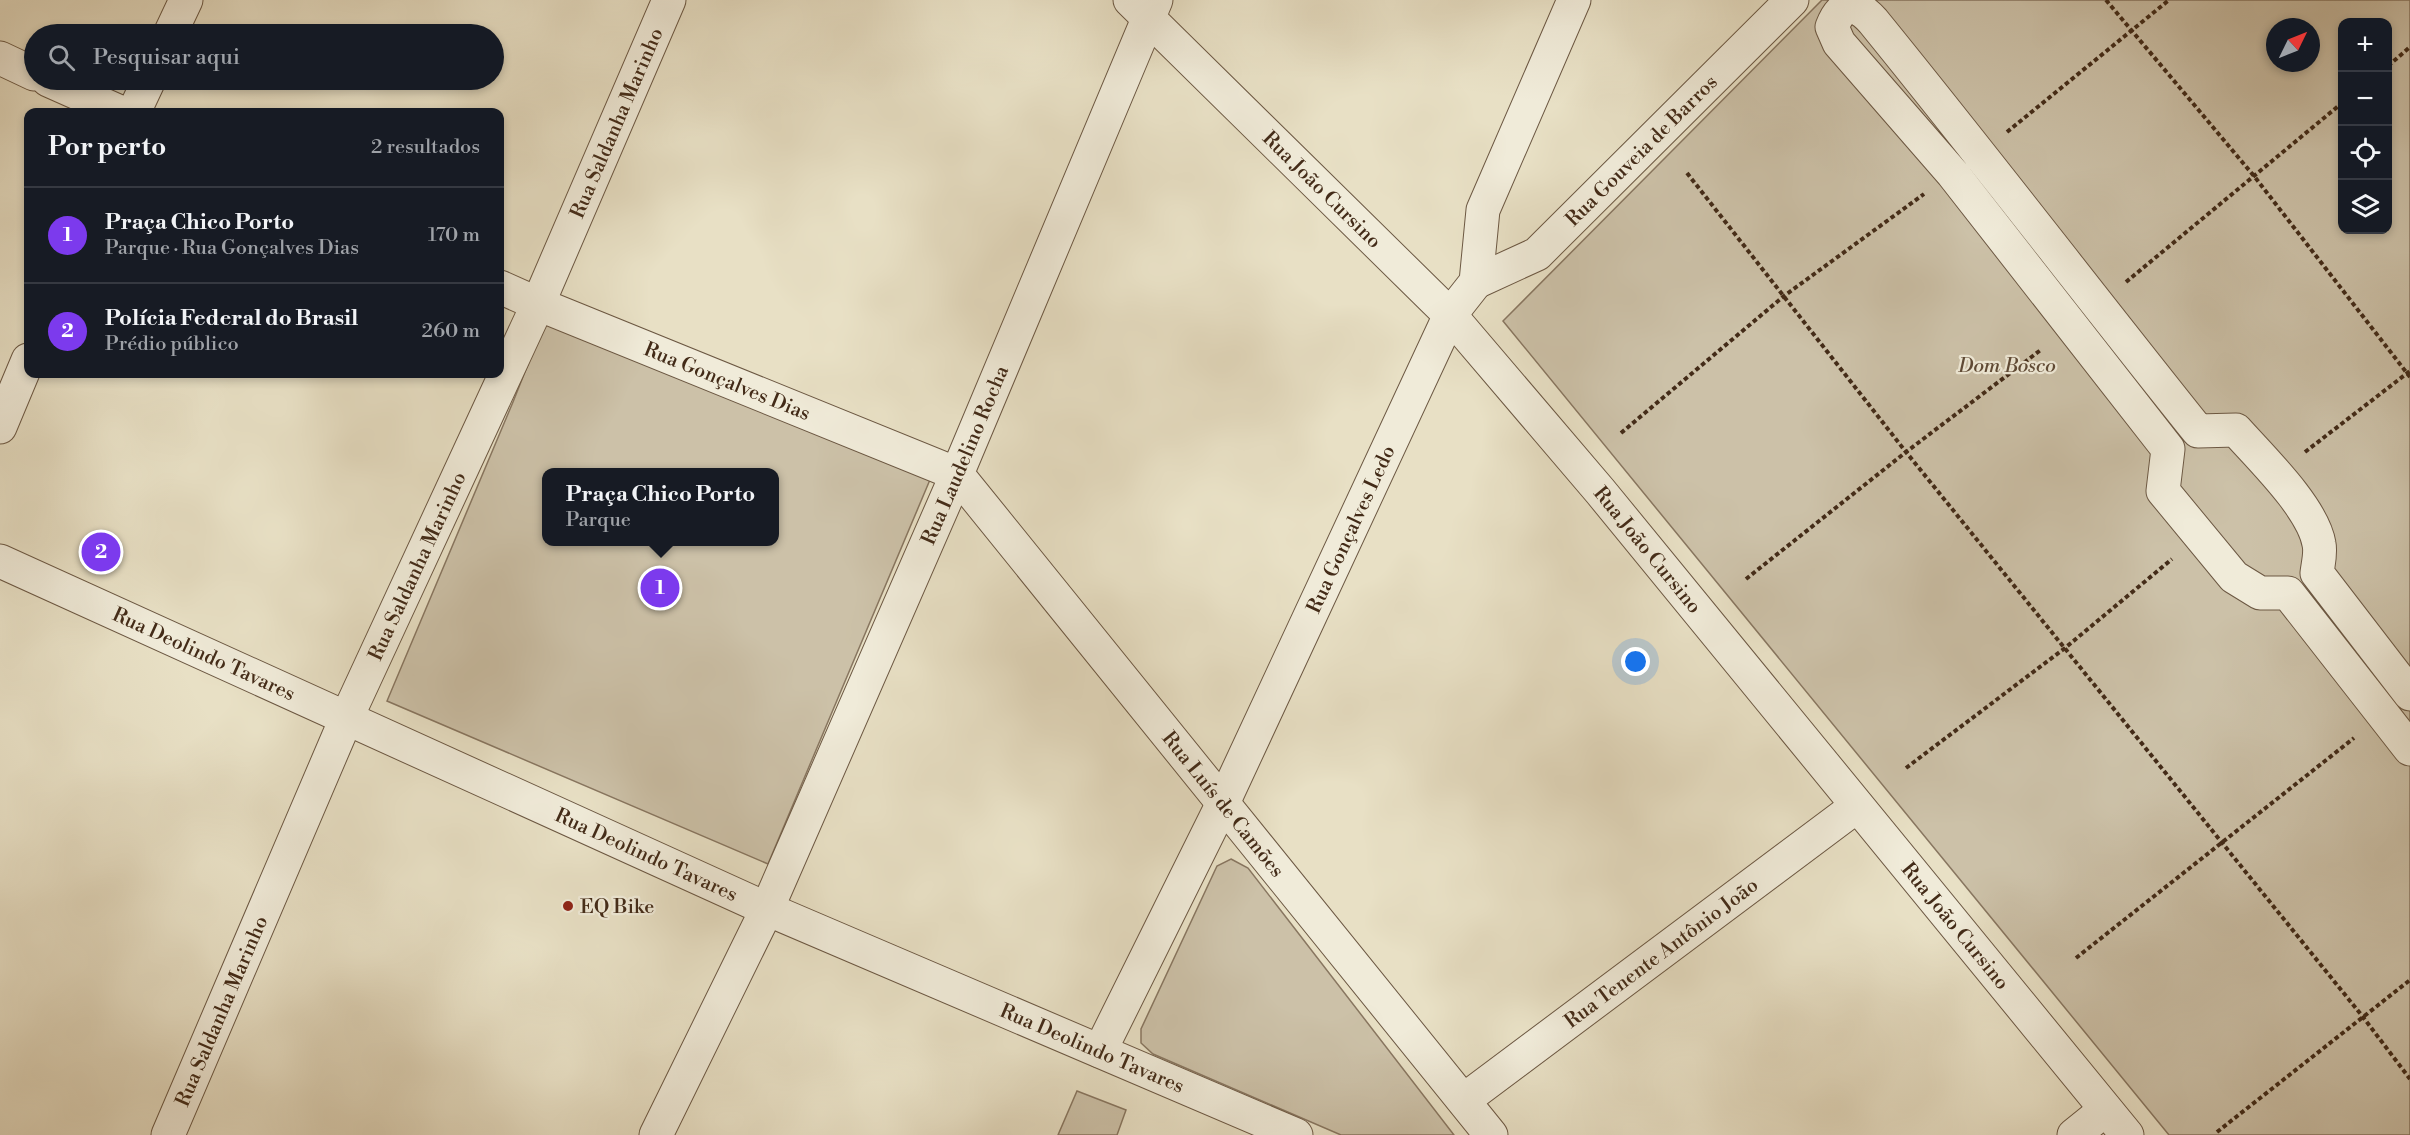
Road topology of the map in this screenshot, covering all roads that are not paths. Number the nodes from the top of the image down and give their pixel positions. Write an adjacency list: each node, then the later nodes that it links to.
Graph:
1 (186, 0): 6 (street)
2 (669, 0): 15 (street, Rua Saldanha Marinho)
3 (1574, 0): 13 (street)
4 (1792, 0): 13 (street, Rua Gouveia de Barros)
5 (1145, 6): 16 (street, Rua João Cursino); 21 (street, Rua Laudelino Rocha)
6 (175, 24)
7 (0, 58): 8 (street)
8 (24, 69)
9 (70, 90): 11 (street)
10 (144, 90): 12 (street)
11 (111, 108)
12 (136, 108)
13 (1476, 282): 16 (street, Rua Gonçalves Ledo)
14 (504, 289): 15 (street, Rua Gonçalves Dias)
15 (538, 304): 18 (street, Rua Saldanha Marinho); 21 (street, Rua Gonçalves Dias)
16 (1450, 315): 26 (street, Rua Gonçalves Ledo); 27 (street, Rua João Cursino)
17 (24, 370): 20 (street)
18 (504, 377)
19 (504, 378): 24 (street, Rua Saldanha Marinho)
20 (0, 427)
21 (957, 474): 26 (street, Rua Luís de Camões); 28 (street, Rua Laudelino Rocha)
22 (0, 561): 24 (street, Rua Deolindo Tavares)
23 (2410, 694): 25 (street)
24 (346, 719): 28 (street, Rua Deolindo Tavares); 32 (street, Rua Saldanha Marinho)
25 (2410, 749)
26 (1223, 803): 29 (street, Rua Gonçalves Ledo); 30 (street, Rua Luís de Camões)
27 (1857, 806): 30 (street, Rua Tenente Antônio João); 31 (street, Rua João Cursino)
28 (767, 909): 29 (street, Rua Deolindo Tavares); 33 (street, Rua Laudelino Rocha)
29 (1100, 1051): 34 (street, Rua Deolindo Tavares)
30 (1464, 1100): 35 (street, Rua Luís de Camões)
31 (2105, 1110): 36 (street); 37 (street, Rua João Cursino)
32 (168, 1135)
33 (656, 1135)
34 (1296, 1135)
35 (1491, 1135)
36 (2074, 1135)
37 (2127, 1135)

